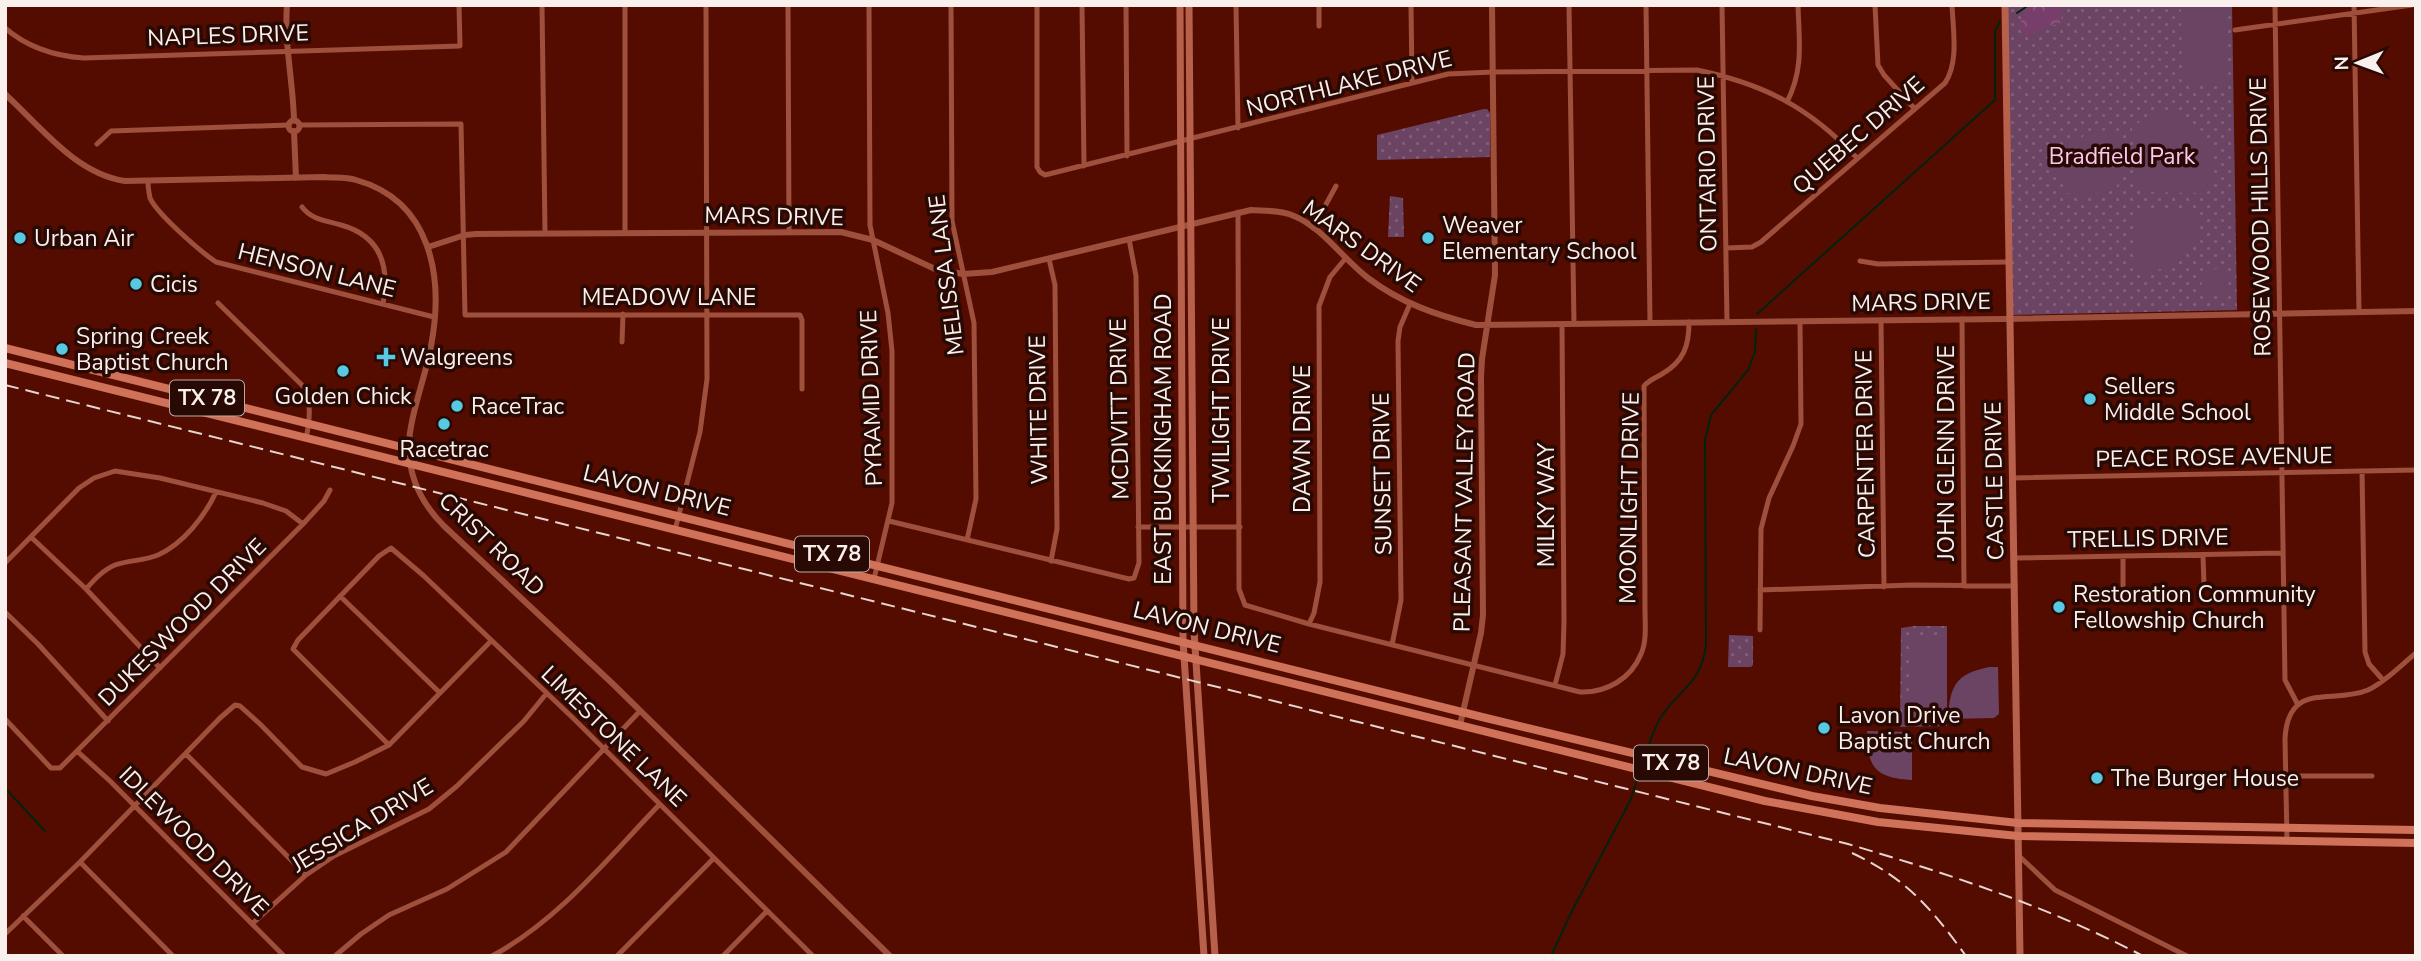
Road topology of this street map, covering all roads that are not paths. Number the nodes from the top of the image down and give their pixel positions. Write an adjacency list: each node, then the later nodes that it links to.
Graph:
1 (287, 5): 33 (street)
2 (459, 5): 33 (street, NAPLES DRIVE)
3 (542, 5): 60 (street)
4 (625, 5): 61 (street)
5 (706, 5): 58 (street)
6 (788, 5): 59 (street)
7 (869, 5): 64 (street, PYRAMID DRIVE)
8 (951, 5): 71 (street, MELISSA LANE)
9 (1037, 5): 49 (street, NORTHLAKE DRIVE)
10 (1082, 5): 49 (street)
11 (1126, 5): 47 (street)
12 (1180, 5): 45 (main road, EAST BUCKINGHAM ROAD)
13 (1189, 5): 44 (main road, EAST BUCKINGHAM ROAD)
14 (1236, 5): 43 (street)
15 (1319, 5): 30 (street)
16 (1411, 5): 38 (street)
17 (1492, 5): 36 (street, PLEASANT VALLEY ROAD)
18 (1569, 5): 34 (street)
19 (1646, 5): 35 (street)
20 (1723, 5): 37 (street, ONTARIO DRIVE)
21 (1798, 5): 40 (street)
22 (1875, 5): 41 (street)
23 (1952, 5): 41 (street, QUEBEC DRIVE)
24 (2005, 5): 70 (main road, CASTLE DRIVE)
25 (2275, 5): 29 (street, ROSEWOOD HILLS DRIVE)
26 (2354, 5): 28 (street)
27 (2412, 5): 28 (street)
28 (2354, 13): 29 (street); 76 (street)
29 (2275, 24): 32 (street); 77 (street, ROSEWOOD HILLS DRIVE)
30 (1320, 26)
31 (5, 28): 33 (street, NAPLES DRIVE)
32 (2235, 30)
33 (287, 51): 42 (street)
34 (1570, 70): 35 (street, NORTHLAKE DRIVE); 36 (street, NORTHLAKE DRIVE); 89 (street)
35 (1647, 70): 37 (street, NORTHLAKE DRIVE); 87 (street)
36 (1493, 72): 38 (street, NORTHLAKE DRIVE); 90 (street, PLEASANT VALLEY ROAD)
37 (1723, 76): 40 (street, NORTHLAKE DRIVE); 66 (street, ONTARIO DRIVE)
38 (1412, 83): 43 (street, NORTHLAKE DRIVE)
39 (5, 94): 51 (street, CRIST ROAD)
40 (1787, 102): 48 (street, NORTHLAKE DRIVE)
41 (1914, 108): 48 (street, QUEBEC DRIVE)
42 (294, 125): 46 (street); 50 (street); 62 (street)
43 (1238, 128): 44 (street, NORTHLAKE DRIVE)
44 (1190, 140): 45 (street, NORTHLAKE DRIVE); 55 (main road, EAST BUCKINGHAM ROAD)
45 (1181, 142): 47 (street, NORTHLAKE DRIVE); 56 (main road, EAST BUCKINGHAM ROAD)
46 (97, 144)
47 (1126, 156): 49 (street, NORTHLAKE DRIVE)
48 (1857, 158): 66 (street, QUEBEC DRIVE)
49 (1084, 166)
50 (296, 178): 51 (street, CRIST ROAD); 65 (street, CRIST ROAD)
51 (148, 181): 73 (street, HENSON LANE)
52 (1336, 186): 57 (street)
53 (302, 207): 73 (street)
54 (1238, 212): 55 (street, MARS DRIVE); 57 (street, MARS DRIVE); 113 (street, TWILIGHT DRIVE)
55 (1191, 224): 56 (street, MARS DRIVE); 110 (main road, EAST BUCKINGHAM ROAD)
56 (1181, 226): 63 (street, MARS DRIVE); 112 (main road, EAST BUCKINGHAM ROAD)
57 (1313, 228): 68 (street, MARS DRIVE)
58 (706, 232): 59 (street, MARS DRIVE); 61 (street, MARS DRIVE); 79 (street)
59 (789, 232): 64 (street, MARS DRIVE)
60 (545, 233): 61 (street, MARS DRIVE); 62 (street, MARS DRIVE)
61 (625, 233)
62 (465, 235): 65 (street, MARS DRIVE); 78 (street, MEADOW LANE)
63 (1129, 239): 67 (street, MARS DRIVE); 111 (street, MCDIVITT DRIVE)
64 (873, 240): 71 (street, MARS DRIVE); 108 (street, PYRAMID DRIVE)
65 (428, 247): 80 (street, CRIST ROAD)
66 (1726, 247): 86 (street, ONTARIO DRIVE)
67 (1049, 259): 71 (street, MARS DRIVE); 123 (street, WHITE DRIVE)
68 (1345, 259): 74 (street, MARS DRIVE); 136 (street, DAWN DRIVE)
69 (1860, 261): 70 (street)
70 (2008, 262): 82 (main road, CASTLE DRIVE)
71 (963, 274): 117 (street, MELISSA LANE)
72 (218, 303): 97 (street)
73 (383, 304): 80 (street, HENSON LANE)
74 (1410, 304): 90 (street, MARS DRIVE); 141 (street, SUNSET DRIVE)
75 (2416, 310): 76 (street, MARS DRIVE)
76 (2359, 312): 77 (street, MARS DRIVE)
77 (2280, 313): 82 (street, MARS DRIVE); 103 (street, ROSEWOOD HILLS DRIVE)
78 (624, 314): 79 (street, MEADOW LANE); 91 (street)
79 (706, 314): 96 (street, MEADOW LANE); 107 (street)
80 (434, 317): 99 (street, CRIST ROAD)
81 (1962, 319): 82 (street, MARS DRIVE); 83 (street, MARS DRIVE); 128 (street, JOHN GLENN DRIVE)
82 (2010, 319): 104 (main road, CASTLE DRIVE)
83 (1881, 320): 84 (street, MARS DRIVE); 131 (street, CARPENTER DRIVE)
84 (1800, 321): 86 (street, MARS DRIVE); 133 (street)
85 (1689, 322): 86 (street, MARS DRIVE); 87 (street, MARS DRIVE); 148 (street, MOONLIGHT DRIVE)
86 (1727, 322)
87 (1650, 323): 89 (street, MARS DRIVE)
88 (1562, 324): 89 (street, MARS DRIVE); 90 (street, MARS DRIVE); 148 (street, MILKY WAY)
89 (1574, 324)
90 (1487, 326): 145 (street, PLEASANT VALLEY ROAD)
91 (622, 342)
92 (5, 348): 94 (main road, LAVON DRIVE / TX 78)
93 (5, 363): 95 (main road, LAVON DRIVE / TX 78)
94 (111, 374): 95 (main road); 97 (main road, LAVON DRIVE / TX 78)
95 (108, 388): 98 (main road, LAVON DRIVE / TX 78)
96 (802, 389)
97 (309, 423): 98 (street); 99 (main road, LAVON DRIVE / TX 78)
98 (306, 438): 100 (main road, LAVON DRIVE / TX 78)
99 (408, 449): 100 (street, CRIST ROAD); 107 (main road, LAVON DRIVE / TX 78)
100 (410, 464): 114 (main road, LAVON DRIVE / TX 78); 152 (street, CRIST ROAD)
101 (2416, 470): 102 (street, PEACE ROSE AVENUE)
102 (2362, 471): 103 (street, PEACE ROSE AVENUE); 147 (street)
103 (2281, 473): 104 (street, PEACE ROSE AVENUE); 118 (street, ROSEWOOD HILLS DRIVE)
104 (2013, 478): 122 (main road, CASTLE DRIVE)
105 (330, 490): 109 (street, DUKESWOOD DRIVE)
106 (216, 492): 109 (street); 115 (street); 132 (street)
107 (679, 516): 114 (street); 116 (main road, LAVON DRIVE / TX 78)
108 (889, 521): 117 (street); 125 (street, PYRAMID DRIVE)
109 (303, 524): 146 (street, DUKESWOOD DRIVE)
110 (1193, 526): 112 (street); 113 (street); 140 (main road, EAST BUCKINGHAM ROAD)
111 (1138, 527): 112 (street); 123 (street, MCDIVITT DRIVE)
112 (1183, 527): 139 (main road, EAST BUCKINGHAM ROAD)
113 (1240, 527): 136 (street, TWILIGHT DRIVE)
114 (675, 530): 119 (main road, LAVON DRIVE / TX 78)
115 (31, 537): 124 (street); 132 (street)
116 (773, 539): 119 (main road); 125 (main road, LAVON DRIVE / TX 78)
117 (967, 540): 123 (street)
118 (2283, 553): 120 (street, TRELLIS DRIVE); 151 (street, ROSEWOOD HILLS DRIVE)
119 (769, 554): 126 (main road, LAVON DRIVE / TX 78)
120 (2203, 555): 121 (street, TRELLIS DRIVE); 127 (street)
121 (2123, 557): 122 (street, TRELLIS DRIVE); 130 (street)
122 (2014, 558): 129 (main road, CASTLE DRIVE)
123 (1051, 561)
124 (5, 563)
125 (878, 565): 126 (street, PYRAMID DRIVE); 139 (main road, LAVON DRIVE / TX 78)
126 (874, 579): 143 (main road, LAVON DRIVE / TX 78)
127 (2204, 585)
128 (1964, 586): 129 (street); 131 (street)
129 (2015, 586): 169 (main road, CASTLE DRIVE)
130 (2123, 586)
131 (1884, 587): 133 (street)
132 (86, 589): 146 (street)
133 (1760, 590): 137 (street)
134 (340, 596): 138 (street, LIMESTONE LANE); 149 (street); 157 (street)
135 (5, 612): 155 (street)
136 (1309, 624): 141 (street)
137 (1760, 630)
138 (491, 640): 149 (street); 150 (street, LIMESTONE LANE)
139 (1183, 641): 140 (main road, LAVON DRIVE / TX 78); 143 (main road, EAST BUCKINGHAM ROAD)
140 (1194, 644): 144 (main road, EAST BUCKINGHAM ROAD); 153 (main road, LAVON DRIVE / TX 78)
141 (1392, 645): 145 (street)
142 (2416, 653): 147 (street)
143 (1184, 657): 144 (main road, LAVON DRIVE / TX 78); 178 (main road, EAST BUCKINGHAM ROAD)
144 (1196, 660): 156 (main road, LAVON DRIVE / TX 78); 179 (main road, EAST BUCKINGHAM ROAD)
145 (1474, 666): 148 (street); 153 (street, PLEASANT VALLEY ROAD)
146 (160, 668): 155 (street, DUKESWOOD DRIVE)
147 (2383, 680): 151 (street)
148 (1555, 685)
149 (440, 693): 157 (street)
150 (546, 694): 158 (street, LIMESTONE LANE); 180 (street, JESSICA DRIVE)
151 (2298, 705): 161 (street)
152 (640, 711): 158 (street); 195 (street, CRIST ROAD)
153 (1463, 711): 156 (street, PLEASANT VALLEY ROAD); 163 (main road, LAVON DRIVE / TX 78)
154 (5, 719): 159 (street, DUKESWOOD DRIVE)
155 (108, 721): 159 (street, DUKESWOOD DRIVE)
156 (1460, 725): 164 (main road, LAVON DRIVE / TX 78)
157 (389, 745): 160 (street)
158 (603, 750): 166 (street, LIMESTONE LANE); 190 (street)
159 (78, 752): 167 (street, IDLEWOOD DRIVE)
160 (186, 754): 167 (street); 180 (street)
161 (2286, 776): 162 (street); 170 (street)
162 (2372, 776)
163 (1751, 783): 164 (main road); 165 (main road, LAVON DRIVE / TX 78)
164 (1750, 798): 168 (main road, LAVON DRIVE / TX 78)
165 (1856, 804): 168 (main road); 169 (main road, LAVON DRIVE / TX 78)
166 (659, 805): 176 (street, LIMESTONE LANE); 191 (street)
167 (135, 807): 177 (street); 183 (street, IDLEWOOD DRIVE)
168 (1807, 809): 172 (main road, LAVON DRIVE / TX 78)
169 (2018, 823): 170 (main road, LAVON DRIVE / TX 78); 172 (main road, CASTLE DRIVE)
170 (2287, 827): 171 (main road, LAVON DRIVE / TX 78); 173 (street)
171 (2416, 830)
172 (2018, 836): 173 (main road, LAVON DRIVE / TX 78); 175 (main road, CASTLE DRIVE)
173 (2287, 841): 174 (main road, LAVON DRIVE / TX 78)
174 (2416, 844)
175 (2018, 855): 196 (main road, CASTLE DRIVE); 197 (street)
176 (714, 858): 181 (street, LIMESTONE LANE); 192 (street)
177 (80, 862): 182 (street); 188 (street)
178 (1198, 872): 179 (main road); 185 (main road, EAST BUCKINGHAM ROAD)
179 (1210, 872): 186 (main road, EAST BUCKINGHAM ROAD)
180 (306, 875): 183 (street, JESSICA DRIVE)
181 (767, 911): 193 (street); 194 (street, LIMESTONE LANE)
182 (23, 916): 184 (street); 187 (street)
183 (252, 924): 189 (street, IDLEWOOD DRIVE)
184 (5, 934)
185 (1204, 953): 186 (main road)
186 (1215, 953)
187 (63, 956)
188 (173, 956)
189 (284, 956)
190 (335, 956)
191 (492, 956)
192 (617, 956)
193 (723, 956)
194 (813, 956)
195 (890, 956)
196 (2020, 956)
197 (2187, 956)

